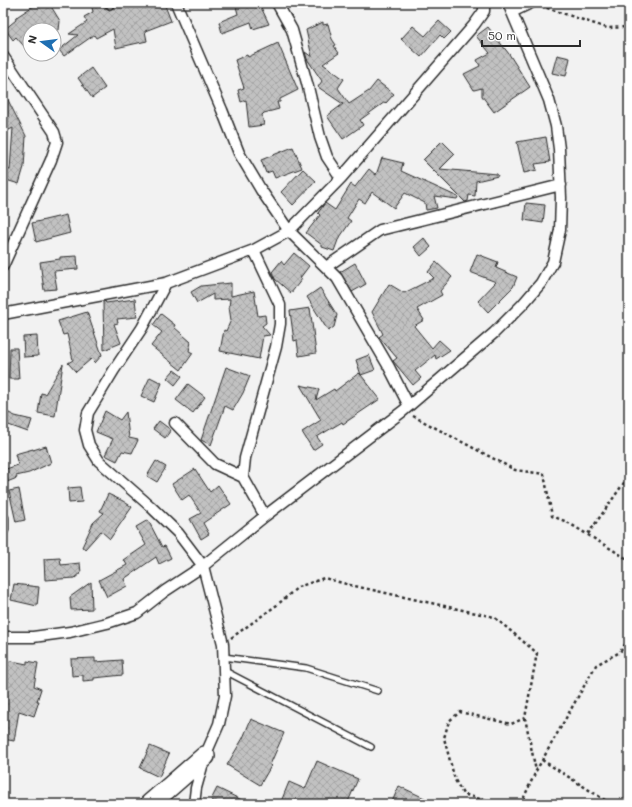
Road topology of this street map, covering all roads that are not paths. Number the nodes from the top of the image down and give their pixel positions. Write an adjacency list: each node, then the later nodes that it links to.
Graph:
1 (176, 3): 9 (street)
2 (277, 3): 7 (street)
3 (484, 3): 7 (street)
4 (531, 3): 5 (street)
5 (510, 7): 8 (street)
6 (3, 56): 11 (street)
7 (341, 178): 9 (street)
8 (561, 186): 12 (street); 15 (street)
9 (289, 231): 10 (street); 12 (street)
10 (254, 250): 13 (street); 17 (street)
11 (3, 266)
12 (326, 267): 15 (street)
13 (166, 283): 14 (street); 21 (street)
14 (3, 314)
15 (406, 408): 18 (street)
16 (175, 423): 17 (street)
17 (243, 477): 18 (street)
18 (265, 516): 21 (street)
19 (3, 518): 20 (street)
20 (3, 530)
21 (203, 566): 22 (street); 23 (street)
22 (3, 637)
23 (224, 657): 24 (street); 25 (lane)
24 (224, 671): 26 (lane); 27 (street)
25 (378, 691)
26 (371, 747)
27 (206, 756): 28 (highway); 29 (street)
28 (150, 804)
29 (194, 804)

